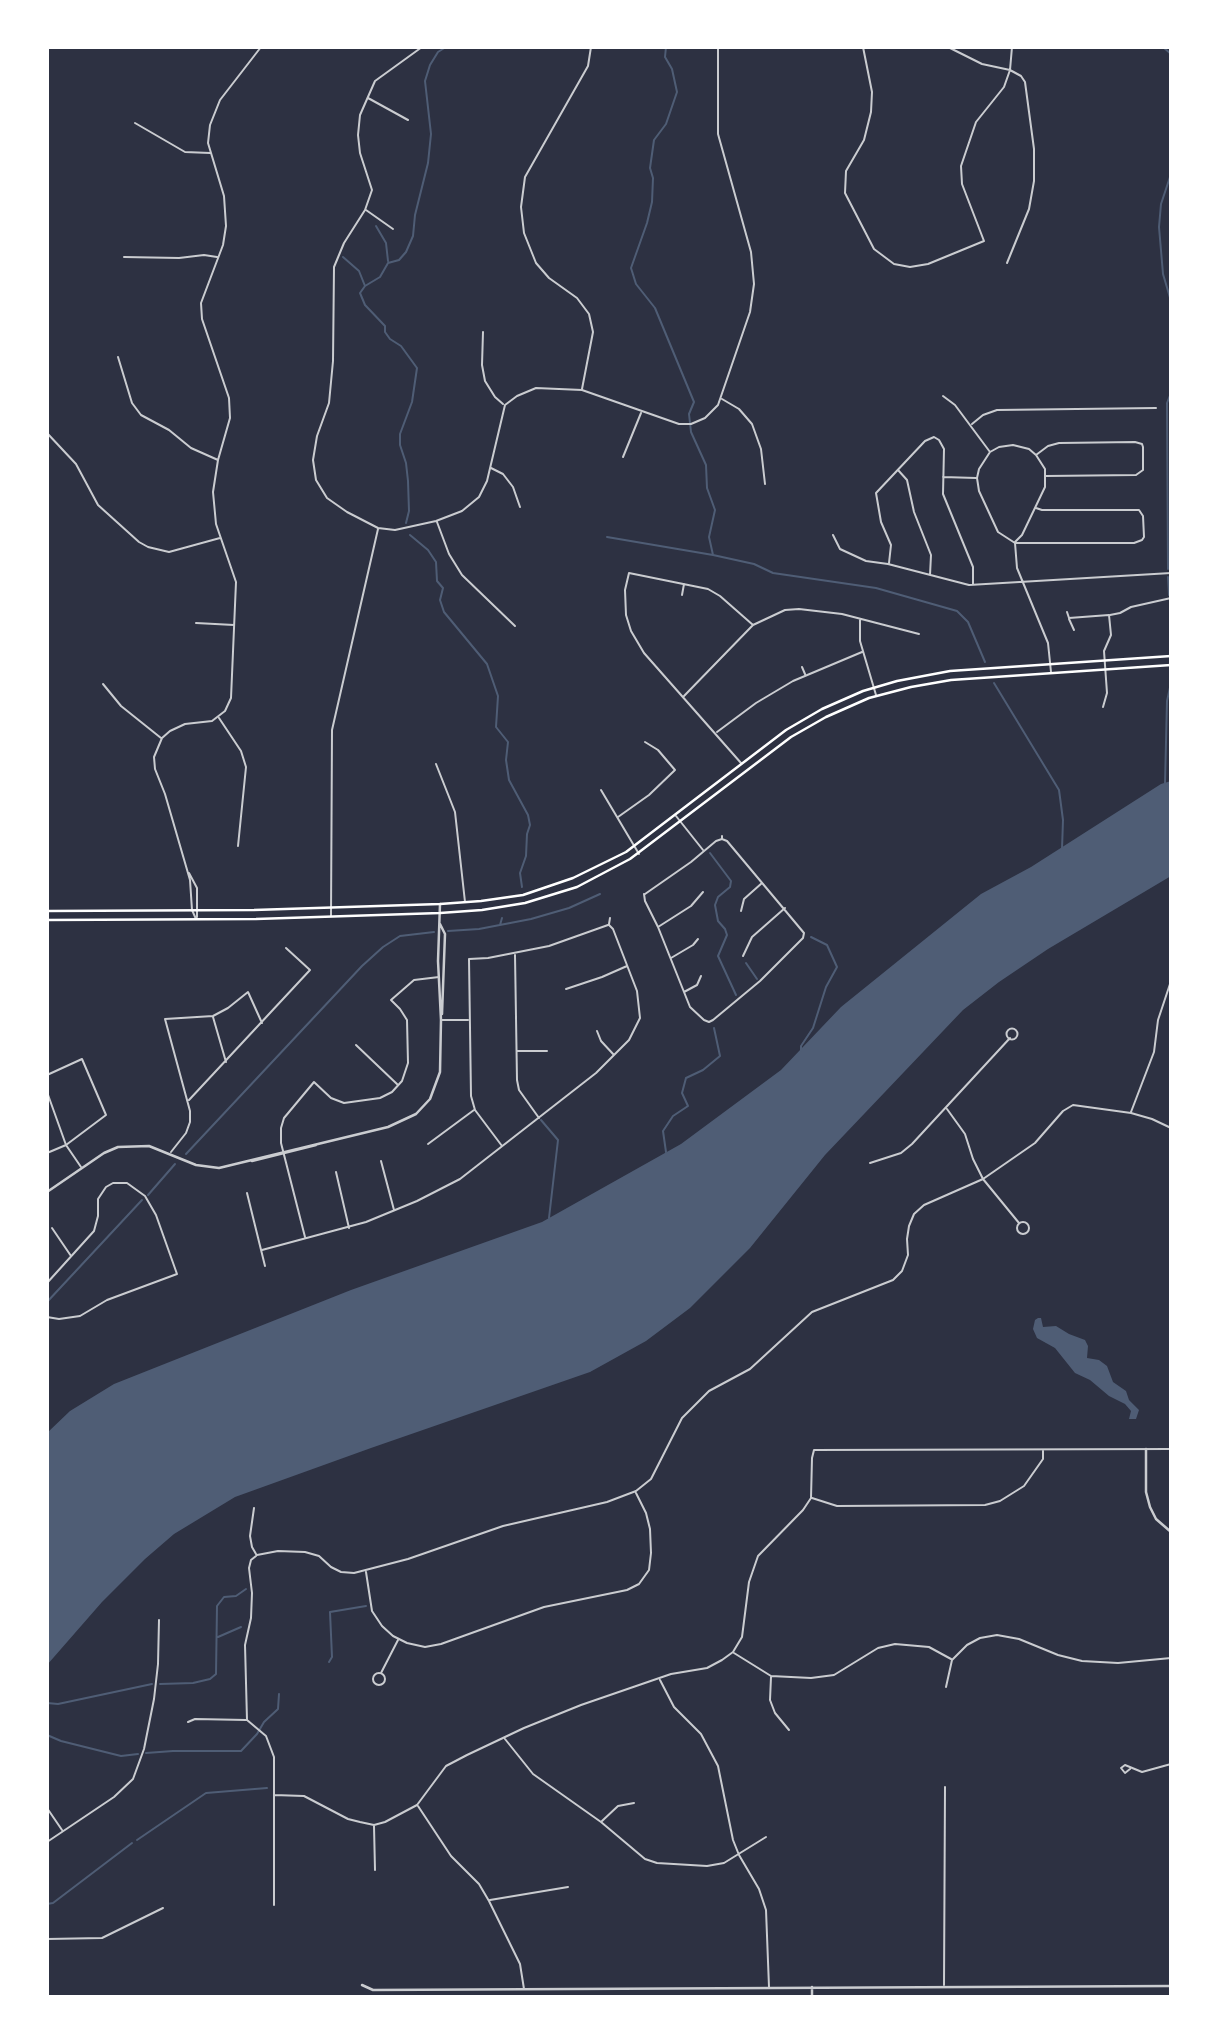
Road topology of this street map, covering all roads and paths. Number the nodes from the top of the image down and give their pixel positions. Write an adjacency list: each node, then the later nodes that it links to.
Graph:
1 (261, 47): 12 (street)
2 (422, 47): 9 (street)
3 (592, 47): 20 (street)
4 (718, 47): 22 (street)
5 (863, 47): 8 (street)
6 (948, 47): 8 (street)
7 (1012, 47): 8 (street)
8 (1010, 70): 17 (street)
9 (367, 97): 10 (street); 13 (street)
10 (408, 120)
11 (135, 123): 12 (street)
12 (210, 153): 16 (street)
13 (365, 210): 14 (street); 41 (street)
14 (393, 229)
15 (124, 257): 16 (street)
16 (219, 257): 31 (street)
17 (1007, 263)
18 (484, 332): 23 (street)
19 (118, 357): 31 (street)
20 (582, 390): 23 (street); 25 (street)
21 (943, 396): 26 (street)
22 (721, 398): 25 (street); 37 (street)
23 (505, 405): 32 (street)
24 (1156, 408): 26 (street)
25 (641, 411): 30 (street)
26 (971, 425): 28 (street)
27 (47, 433): 43 (street)
28 (990, 452): 29 (street); 36 (street)
29 (1036, 455): 34 (street); 34 (street)
30 (623, 457)
31 (218, 460): 43 (street)
32 (490, 468): 38 (street); 40 (street)
33 (898, 470): 35 (street); 45 (street); 47 (street)
34 (1046, 476): 39 (street)
35 (942, 477): 36 (street); 50 (street)
36 (977, 478): 44 (street)
37 (765, 484)
38 (520, 507)
39 (1036, 508): 44 (street); 44 (street)
40 (436, 522): 41 (street); 60 (street)
41 (378, 528): 96 (street)
42 (833, 535): 45 (street)
43 (221, 538): 58 (street)
44 (1014, 543): 48 (street)
45 (888, 564): 47 (street)
46 (1171, 573): 48 (street)
47 (930, 576): 50 (street)
48 (1023, 582): 50 (street); 66 (street)
49 (685, 583): 51 (street); 59 (street); 75 (street)
50 (973, 586)
51 (682, 595)
52 (1171, 598): 54 (street)
53 (1067, 612): 55 (street)
54 (1109, 615): 55 (street); 65 (street)
55 (1069, 618): 61 (street)
56 (861, 619): 59 (street); 62 (street); 63 (street)
57 (196, 624): 58 (street)
58 (235, 625): 77 (street)
59 (753, 625): 75 (street)
60 (515, 626)
61 (1074, 631)
62 (919, 634)
63 (862, 652): 71 (street); 73 (street)
64 (1171, 656): 65 (main road)
65 (1105, 660): 66 (main road); 69 (street)
66 (1050, 664): 70 (street); 73 (main road)
67 (1171, 664): 69 (main road)
68 (802, 667): 71 (street)
69 (1106, 669): 70 (main road); 76 (street)
70 (1051, 673): 74 (main road)
71 (805, 675): 78 (street)
72 (103, 684): 79 (street)
73 (874, 687): 74 (street); 81 (main road)
74 (877, 696): 86 (main road)
75 (683, 697): 78 (street)
76 (1104, 708)
77 (219, 717): 79 (street); 87 (street)
78 (715, 733): 81 (street)
79 (162, 738): 91 (street)
80 (645, 743): 85 (street)
81 (741, 763): 84 (main road)
82 (436, 764): 94 (street)
83 (601, 790): 85 (street)
84 (676, 815): 86 (street); 88 (main road)
85 (618, 817): 88 (street)
86 (681, 822): 89 (street); 90 (main road)
87 (238, 845)
88 (634, 847): 90 (street); 94 (main road)
89 (704, 851): 92 (street); 108 (street)
90 (639, 854): 102 (main road)
91 (187, 869): 98 (street); 99 (street)
92 (762, 882): 97 (street); 101 (street)
93 (703, 892): 108 (street)
94 (465, 903): 95 (main road)
95 (440, 904): 96 (main road); 102 (street)
96 (330, 907): 99 (main road); 103 (street)
97 (785, 908): 112 (street); 119 (street)
98 (192, 910): 99 (main road); 100 (main road); 105 (street)
99 (198, 910): 105 (street)
100 (47, 911)
101 (741, 911)
102 (440, 912): 103 (main road); 116 (street)
103 (331, 916): 105 (main road)
104 (610, 918): 107 (street)
105 (196, 919): 106 (main road)
106 (47, 920)
107 (609, 925): 111 (street); 114 (street)
108 (658, 927): 113 (street)
109 (698, 939): 113 (street)
110 (286, 947): 123 (street)
111 (515, 954): 122 (street); 127 (street)
112 (743, 956)
113 (671, 958): 119 (street)
114 (628, 966): 118 (street); 129 (street)
115 (701, 976): 119 (street)
116 (441, 977): 121 (street); 132 (street)
117 (1171, 982): 137 (street)
118 (566, 989)
119 (683, 993)
120 (213, 1016): 123 (street); 130 (street); 134 (street)
121 (441, 1020): 122 (street); 145 (street)
122 (470, 1020): 136 (street)
123 (262, 1023): 130 (street)
124 (597, 1031): 129 (street)
125 (1010, 1038): 135 (street)
126 (356, 1045): 132 (street)
127 (517, 1051): 128 (street); 138 (street)
128 (547, 1051)
129 (614, 1055): 138 (street)
130 (226, 1063): 134 (street)
131 (47, 1075): 140 (street)
132 (398, 1085): 145 (street)
133 (47, 1092): 140 (street)
134 (188, 1101): 144 (street)
135 (946, 1108): 147 (street); 150 (street)
136 (475, 1110): 141 (street); 142 (street)
137 (1131, 1113): 139 (street); 150 (street)
138 (539, 1118): 142 (street)
139 (1171, 1128)
140 (65, 1144): 143 (street); 148 (street)
141 (428, 1144)
142 (502, 1146): 155 (street)
143 (47, 1153)
144 (170, 1153): 145 (street); 148 (street)
145 (284, 1153): 159 (street)
146 (380, 1161): 155 (street)
147 (870, 1163)
148 (82, 1168): 153 (street)
149 (336, 1172): 158 (street)
150 (983, 1179): 156 (street); 170 (street)
151 (135, 1181): 152 (street)
152 (133, 1186): 161 (street); 165 (street)
153 (47, 1192)
154 (247, 1193): 160 (street)
155 (394, 1212): 158 (street)
156 (1019, 1223)
157 (52, 1228): 161 (street)
158 (349, 1228): 159 (street)
159 (306, 1238): 160 (street)
160 (262, 1250): 162 (street)
161 (72, 1257): 164 (street)
162 (265, 1266)
163 (136, 1282): 165 (street)
164 (47, 1283)
165 (138, 1288): 166 (street)
166 (47, 1317)
167 (1043, 1449): 168 (street); 171 (street); 171 (street)
168 (1146, 1449): 169 (street); 173 (street)
169 (1171, 1449)
170 (635, 1491): 175 (street); 177 (street)
171 (811, 1498): 178 (street)
172 (254, 1508): 174 (street)
173 (1171, 1532)
174 (257, 1555): 175 (street); 185 (street)
175 (366, 1571): 177 (street)
176 (159, 1620): 198 (street)
177 (398, 1639): 181 (street)
178 (733, 1652): 182 (street); 183 (street)
179 (1171, 1658): 180 (street)
180 (952, 1660): 182 (street); 184 (street)
181 (381, 1673)
182 (771, 1676): 187 (street)
183 (660, 1679): 188 (street); 201 (street)
184 (946, 1687)
185 (247, 1720): 186 (street); 192 (street)
186 (188, 1722)
187 (789, 1730)
188 (505, 1738): 194 (street); 196 (street)
189 (1171, 1764): 190 (street)
190 (1130, 1769)
191 (945, 1787): 212 (street)
192 (274, 1795): 197 (street); 205 (street)
193 (634, 1803): 196 (street)
194 (417, 1805): 197 (street); 204 (street)
195 (47, 1808): 198 (street)
196 (601, 1822): 201 (street)
197 (374, 1825): 202 (street)
198 (63, 1831): 200 (street)
199 (766, 1837): 201 (street)
200 (47, 1842)
201 (739, 1855): 210 (street)
202 (375, 1870)
203 (568, 1887): 204 (street)
204 (489, 1901): 214 (street)
205 (274, 1905)
206 (163, 1908): 207 (street)
207 (47, 1939)
208 (362, 1985): 214 (street)
209 (1171, 1986): 212 (street)
210 (769, 1987): 211 (street); 213 (street)
211 (812, 1987): 212 (street); 216 (street)
212 (944, 1987)
213 (542, 1988): 214 (street); 215 (street)
214 (524, 1989)
215 (542, 1997)
216 (812, 1997)

